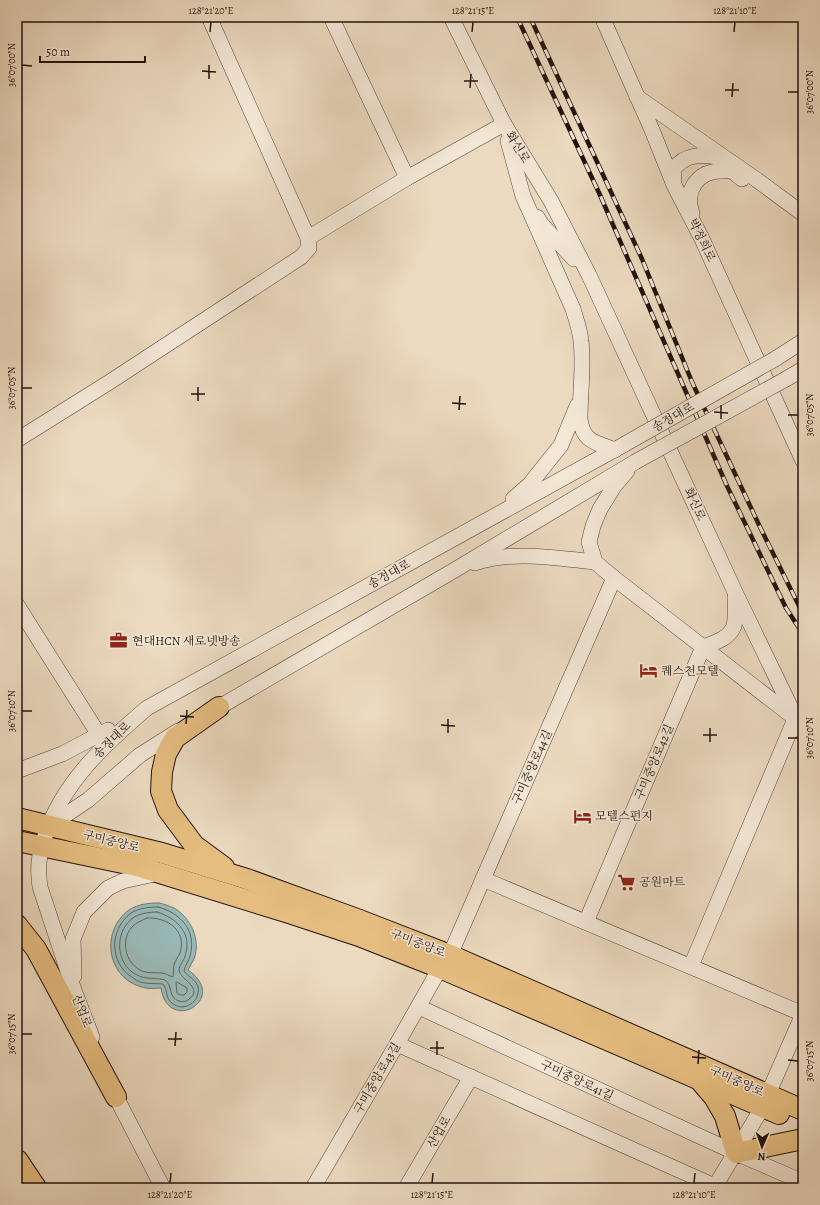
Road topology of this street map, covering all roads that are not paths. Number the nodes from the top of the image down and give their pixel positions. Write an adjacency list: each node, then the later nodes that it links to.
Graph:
1 (209, 17): 15 (street)
2 (331, 17): 8 (street)
3 (451, 17): 6 (street, 화신로)
4 (602, 17): 5 (street, 박정희로)
5 (636, 96): 7 (street); 9 (street, 박정희로)
6 (504, 124): 8 (street); 10 (street); 11 (street, 화신로)
7 (729, 165): 9 (street); 12 (street); 13 (street); 16 (street)
8 (407, 178): 15 (street)
9 (674, 185): 16 (street, 박정희로)
10 (523, 196): 14 (street, 화신로); 18 (street)
11 (551, 201): 14 (street); 17 (street, 화신로)
12 (803, 214)
13 (803, 226)
14 (555, 237): 17 (street, 화신로); 18 (street)
15 (308, 238): 22 (street)
16 (702, 239): 24 (street, 박정희로)
17 (589, 275): 30 (street, 화신로)
18 (561, 284): 21 (street)
19 (803, 341): 23 (street, 송정대로, bridge)
20 (803, 369): 25 (street, bridge)
21 (580, 396): 23 (street); 26 (street)
22 (17, 440)
23 (620, 447): 26 (street, 송정대로)
24 (803, 461)
25 (635, 462): 27 (street); 28 (street)
26 (492, 517): 34 (street, 송정대로)
27 (595, 562): 28 (street); 29 (street)
28 (453, 571): 33 (street)
29 (614, 578): 32 (street); 45 (street, 구미중앙로44길)
30 (735, 592): 32 (street); 35 (street, 화신로)
31 (17, 605): 37 (street)
32 (703, 647): 35 (street); 46 (street, 구미중앙로42길)
33 (219, 707): 40 (street); 44 (main road)
34 (147, 708): 37 (street); 40 (street, 송정대로)
35 (795, 719): 36 (street, 화신로); 49 (street)
36 (803, 733)
37 (99, 735): 38 (street)
38 (17, 771)
39 (17, 818): 40 (main road, 구미중앙로)
40 (49, 826): 42 (street, 산업로); 44 (main road, 구미중앙로)
41 (17, 841): 42 (main road, 구미중앙로)
42 (42, 846): 43 (main road, 구미중앙로); 50 (street, 산업로)
43 (159, 873): 48 (main road, 구미중앙로); 50 (street)
44 (247, 879): 48 (main road, 구미중앙로)
45 (483, 879): 46 (street); 48 (street, 구미중앙로44길)
46 (586, 922): 49 (street)
47 (17, 925): 56 (main road)
48 (445, 962): 51 (street, 구미중앙로43길); 55 (main road, 구미중앙로); 57 (main road, 구미중앙로)
49 (691, 966): 52 (street)
50 (75, 993): 56 (street, 산업로)
51 (419, 1007): 53 (street, 구미중앙로43길); 61 (street, 구미중앙로41길)
52 (803, 1014): 57 (street)
53 (397, 1044): 54 (street); 67 (street, 구미중앙로43길)
54 (471, 1077): 64 (street); 68 (street, 산업로)
55 (700, 1080): 57 (main road, 구미중앙로); 61 (main road)
56 (116, 1097): 66 (street, 산업로)
57 (765, 1101): 58 (main road, 구미중앙로); 59 (main road, 구미중앙로); 61 (street)
58 (803, 1110)
59 (803, 1123)
60 (803, 1139): 61 (main road)
61 (736, 1153): 63 (street, 구미중앙로41길); 64 (street)
62 (17, 1161): 65 (highway)
63 (803, 1182)
64 (716, 1187)
65 (35, 1188)
66 (162, 1188)
67 (313, 1188)
68 (406, 1188)

